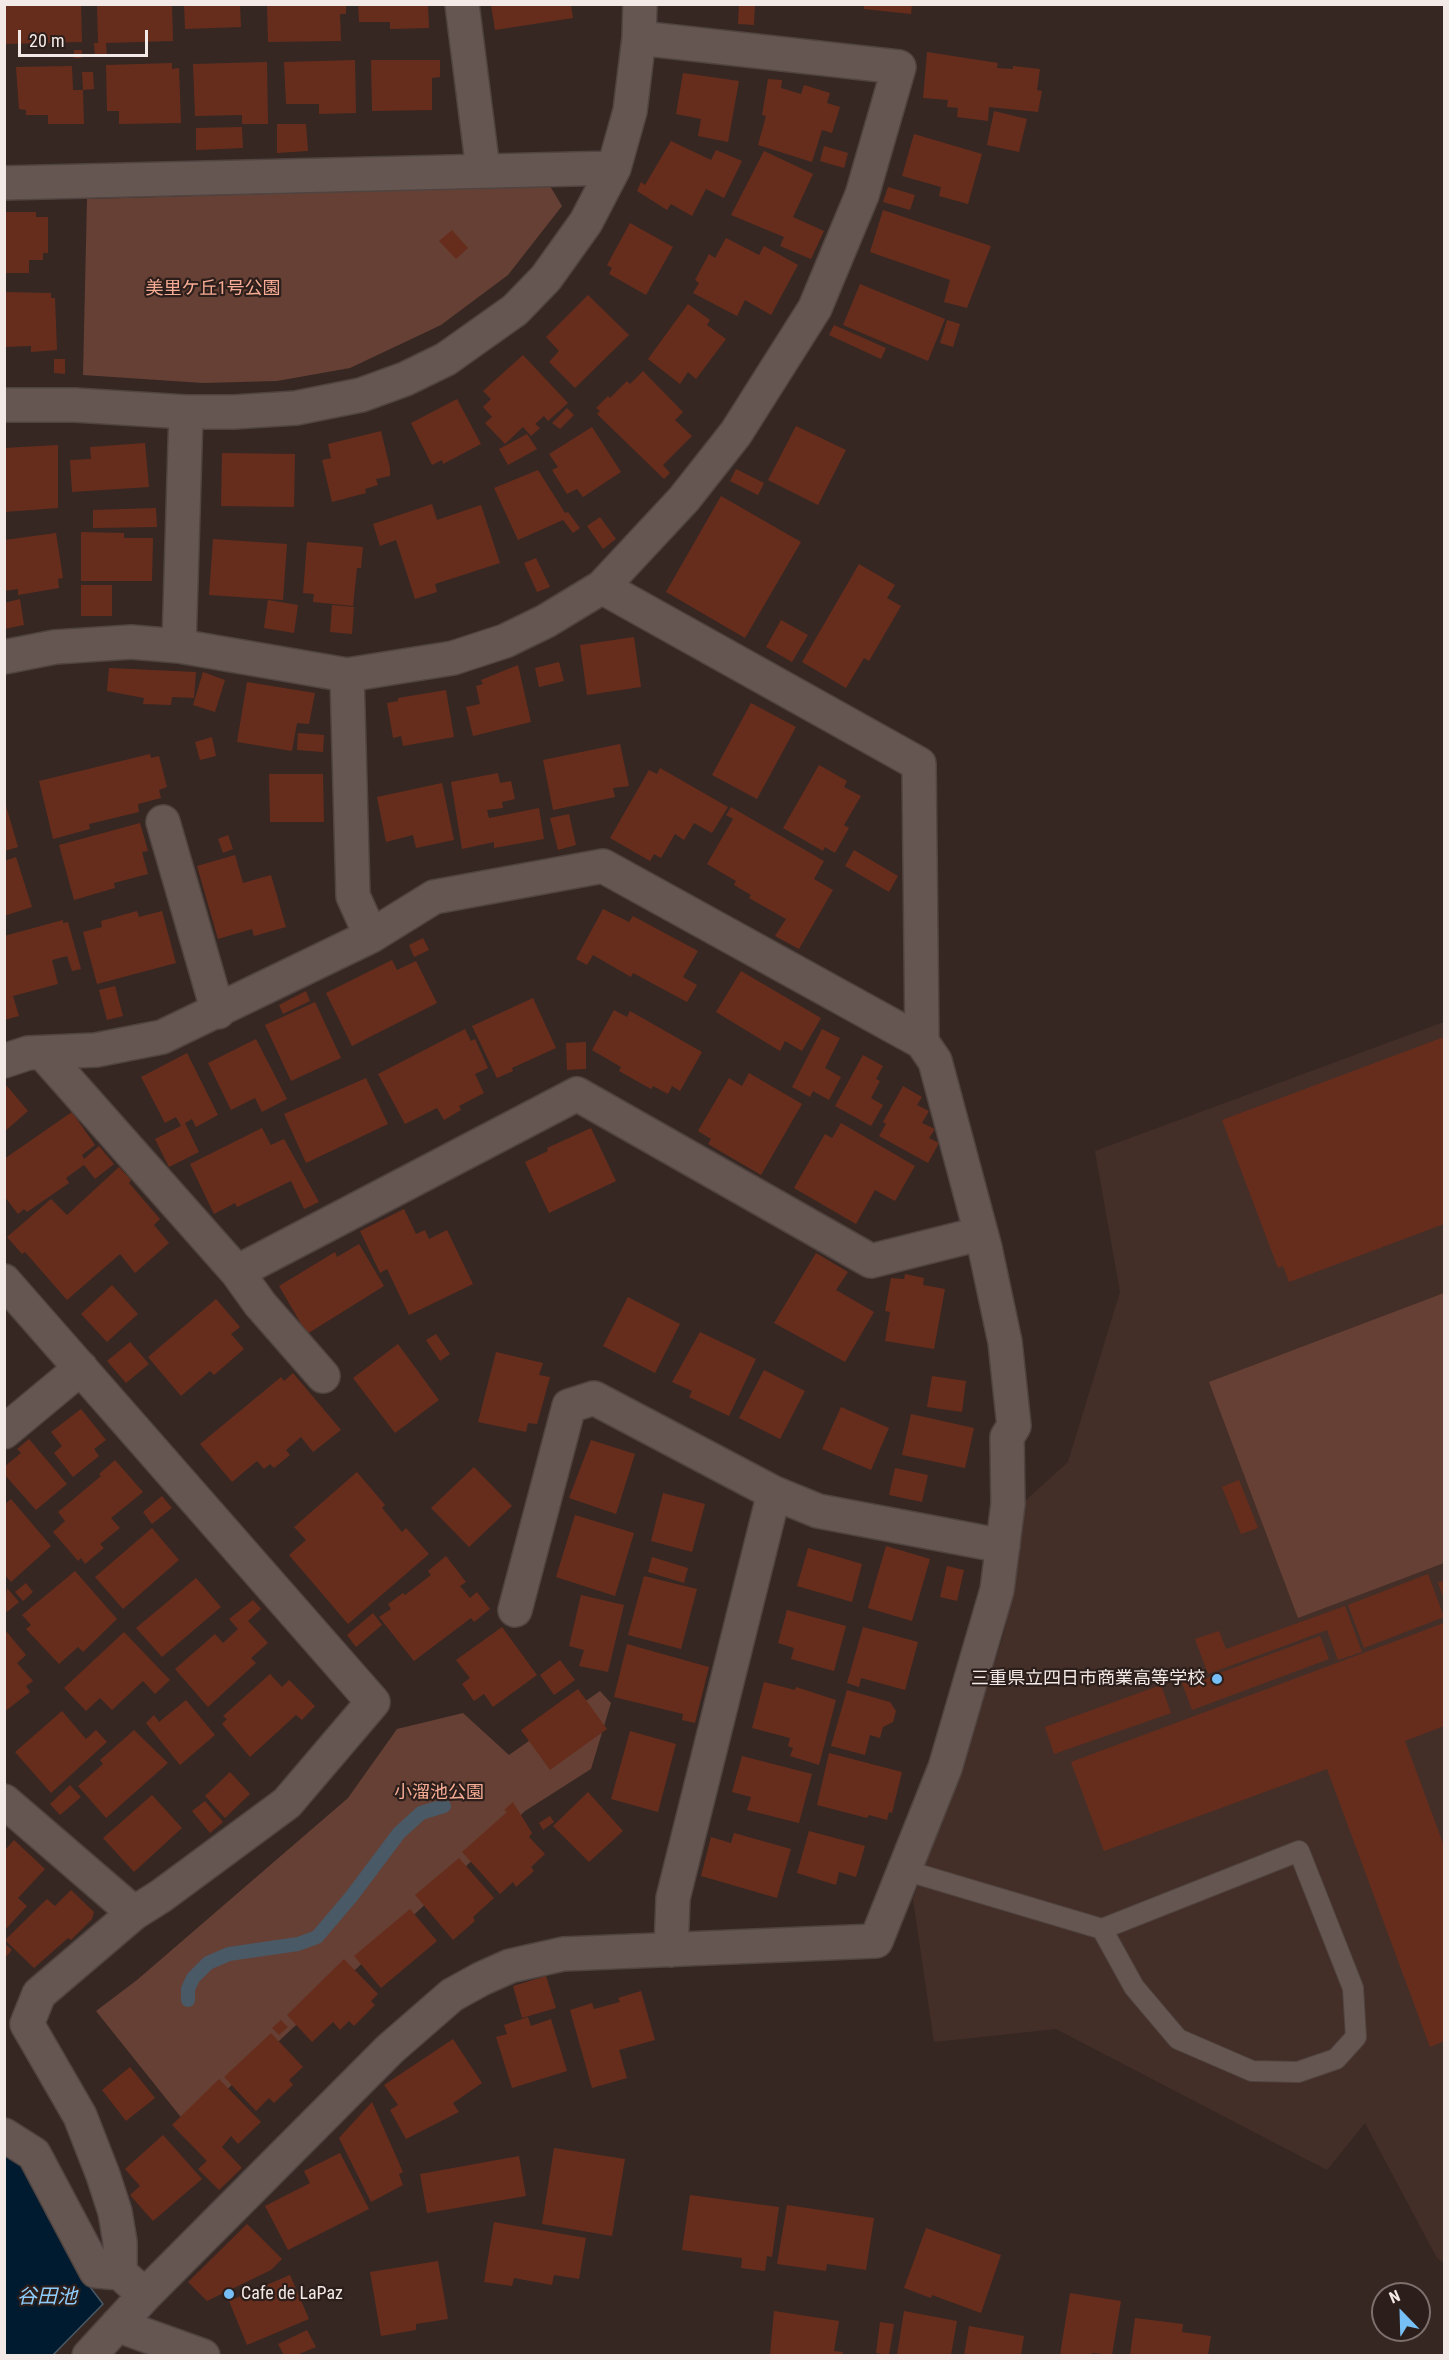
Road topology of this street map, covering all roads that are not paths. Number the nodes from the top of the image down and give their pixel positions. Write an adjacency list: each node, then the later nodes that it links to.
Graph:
1 (462, 4): 5 (street)
2 (640, 4): 3 (street)
3 (639, 38): 4 (street); 9 (street)
4 (614, 168): 5 (street); 8 (street)
5 (483, 170): 6 (street)
6 (4, 183)
7 (4, 405): 8 (street)
8 (186, 412): 10 (street)
9 (602, 587): 12 (street); 16 (street)
10 (179, 646): 11 (street); 12 (street)
11 (4, 657)
12 (347, 675): 14 (street)
13 (163, 822): 15 (street)
14 (371, 936): 15 (street); 16 (street)
15 (219, 1011): 17 (street)
16 (922, 1042): 19 (street)
17 (43, 1053): 18 (street); 20 (street)
18 (4, 1060)
19 (979, 1234): 20 (street); 26 (street)
20 (237, 1272): 23 (street)
21 (4, 1281): 22 (street)
22 (81, 1368): 24 (street); 30 (street)
23 (323, 1376)
24 (4, 1432)
25 (774, 1493): 26 (street); 27 (street); 32 (street)
26 (1003, 1546): 29 (street)
27 (514, 1610)
28 (4, 1801): 30 (street)
29 (904, 1870): 31 (lane); 32 (street)
30 (134, 1913): 33 (street)
31 (1101, 1929): 31 (lane)
32 (671, 1950): 36 (street)
33 (16, 2023): 35 (street)
34 (4, 2135): 35 (street)
35 (120, 2273): 36 (street)
36 (145, 2295): 37 (street)
37 (117, 2325): 38 (street); 39 (street)
38 (89, 2355)
39 (203, 2355)

